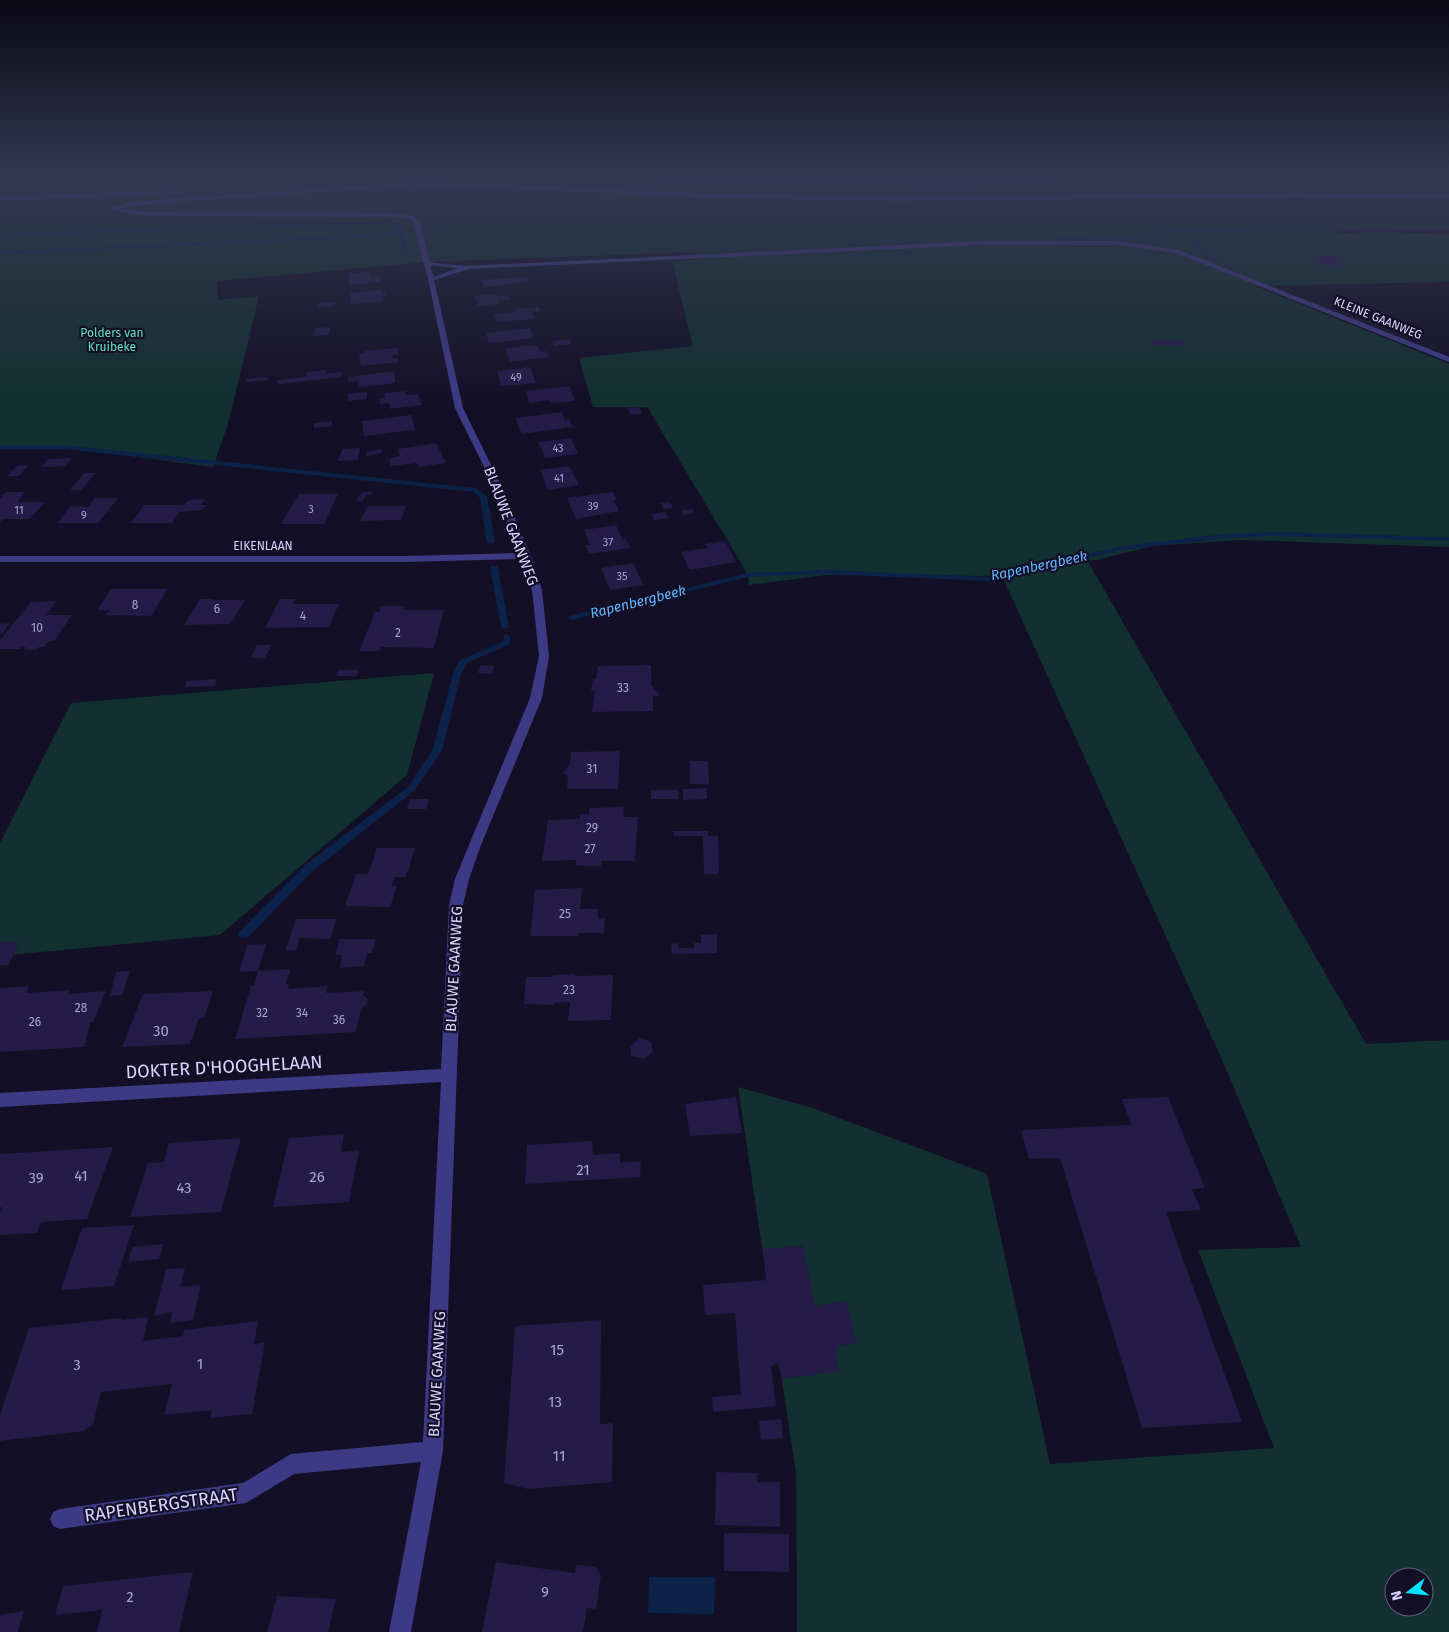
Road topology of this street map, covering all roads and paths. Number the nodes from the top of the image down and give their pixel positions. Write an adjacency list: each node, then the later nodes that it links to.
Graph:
1 (425, 251): 4 (street, BLAUWE GAANWEG)
2 (809, 251): 5 (street, KLEINE GAANWEG)
3 (1177, 251): 7 (street, KLEINE GAANWEG)
4 (428, 263): 5 (street, KLEINE GAANWEG); 6 (street, BLAUWE GAANWEG)
5 (468, 267): 6 (street, KLEINE GAANWEG)
6 (431, 279): 8 (street, BLAUWE GAANWEG)
7 (1449, 360)
8 (526, 556): 9 (street, EIKENLAAN); 10 (street, BLAUWE GAANWEG)
9 (0, 559)
10 (450, 1075): 11 (street, DOKTER D'HOOGHELAAN); 12 (street, BLAUWE GAANWEG)
11 (0, 1100)
12 (433, 1451): 13 (street, RAPENBERGSTRAAT); 14 (street, BLAUWE GAANWEG)
13 (60, 1519)
14 (400, 1632)

